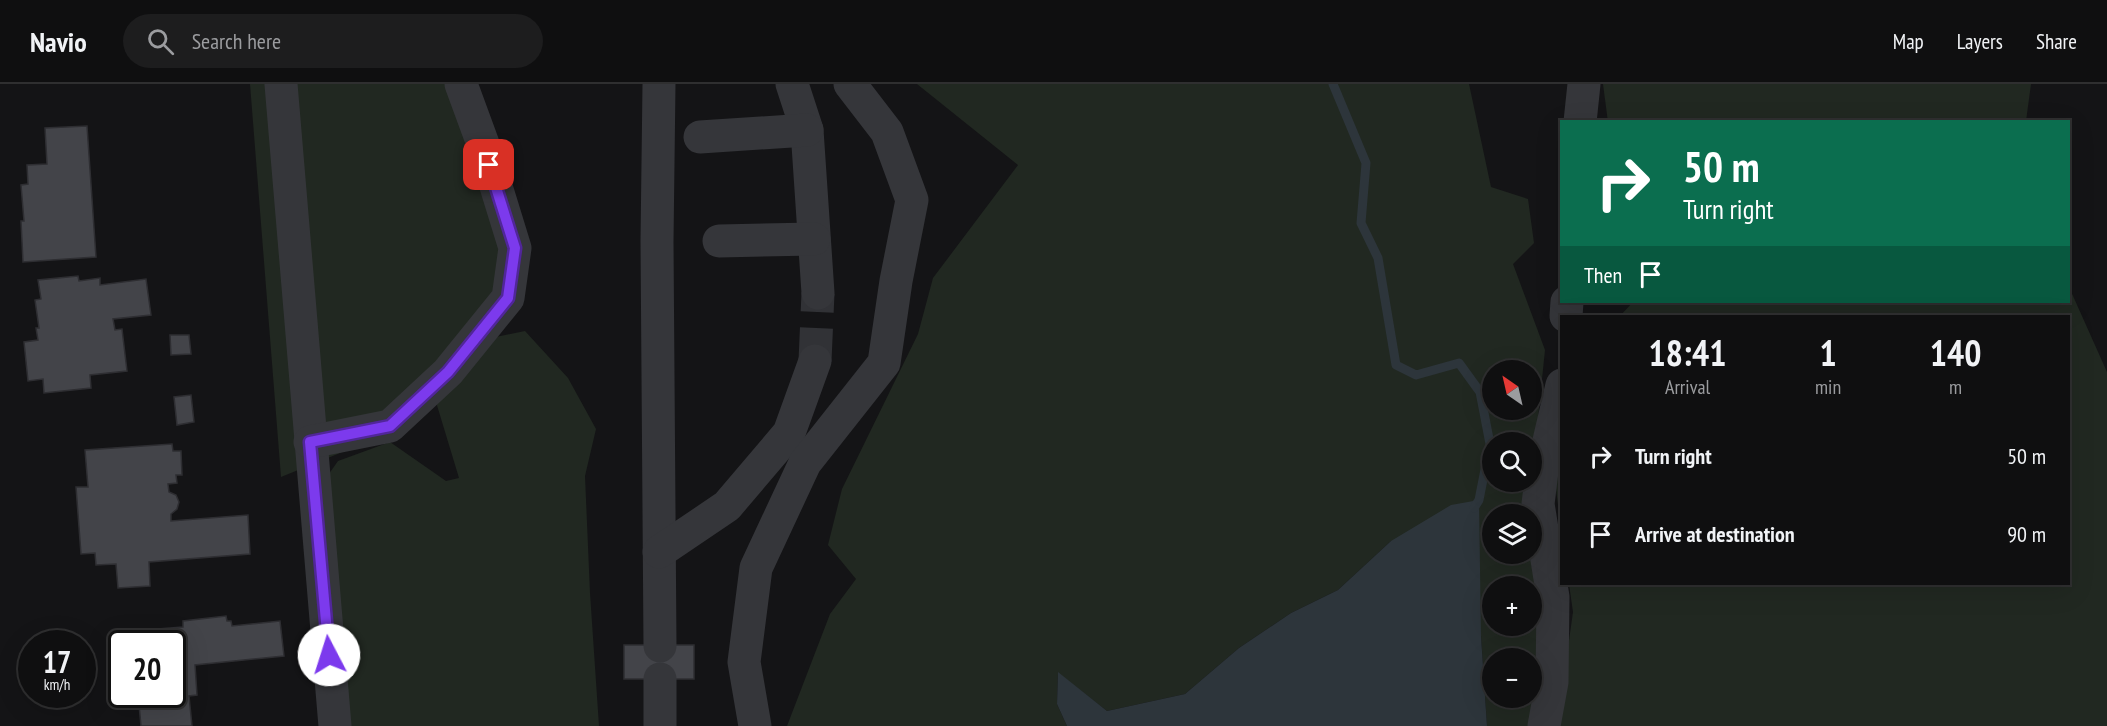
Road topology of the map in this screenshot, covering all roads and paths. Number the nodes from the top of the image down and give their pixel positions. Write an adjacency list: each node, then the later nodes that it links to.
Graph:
1 (281, 84): 15 (street)
2 (461, 84): 15 (street)
3 (659, 84): 16 (street)
4 (792, 84): 8 (street)
5 (850, 84): 21 (street)
6 (1584, 84): 7 (street)
7 (1580, 120)
8 (807, 130): 9 (street); 10 (street)
9 (700, 137)
10 (814, 238): 11 (street); 12 (street)
11 (719, 241)
12 (818, 293)
13 (815, 361): 16 (street)
14 (1560, 394): 22 (street)
15 (310, 442): 19 (street)
16 (659, 552): 17 (street)
17 (660, 645)
18 (660, 680): 20 (street)
19 (335, 726)
20 (660, 726)
21 (755, 726)
22 (1544, 726)

